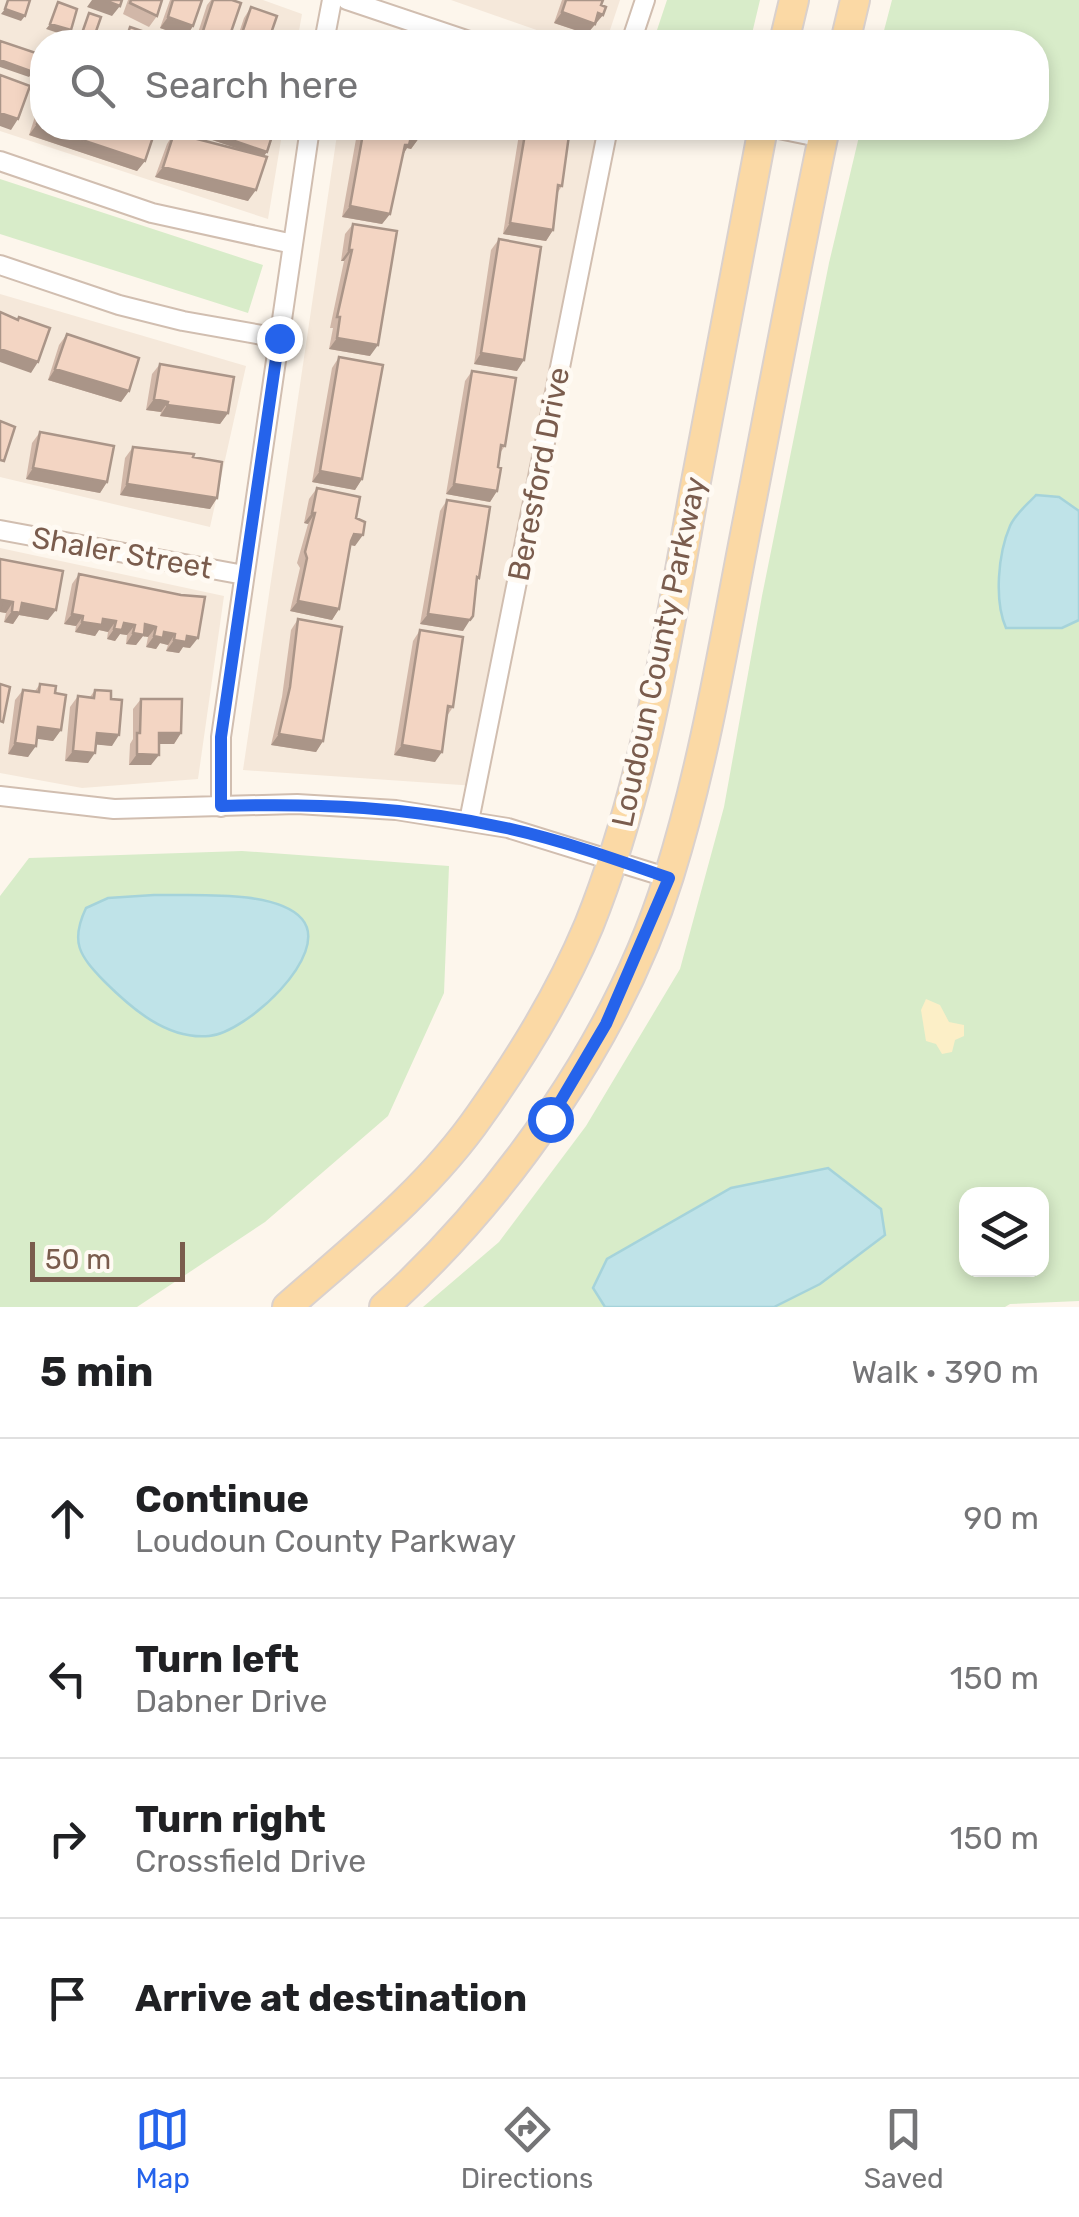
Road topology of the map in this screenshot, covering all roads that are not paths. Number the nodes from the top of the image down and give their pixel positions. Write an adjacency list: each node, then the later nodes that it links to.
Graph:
1 (332, 0): 6 (street)
2 (347, 0): 7 (street)
3 (646, 0): 8 (street)
4 (794, 0): 9 (main road)
5 (854, 0): 10 (main road)
6 (326, 30)
7 (436, 30)
8 (635, 30)
9 (787, 30)
10 (848, 30)
11 (308, 140): 16 (street)
12 (606, 140): 23 (street, Beresford Drive)
13 (761, 140): 24 (main road, Loudoun County Parkway)
14 (823, 140): 25 (main road, Loudoun County Parkway)
15 (0, 161): 16 (street)
16 (293, 244): 18 (street)
17 (0, 265): 18 (street)
18 (279, 338): 20 (street)
19 (0, 530): 20 (street, Shaler Street)
20 (244, 576): 22 (street)
21 (0, 796): 22 (street)
22 (221, 806): 23 (street)
23 (469, 820): 24 (street)
24 (612, 858): 25 (street); 26 (main road, Loudoun County Parkway)
25 (669, 878): 27 (main road, Loudoun County Parkway)
26 (288, 1307)
27 (384, 1307)

